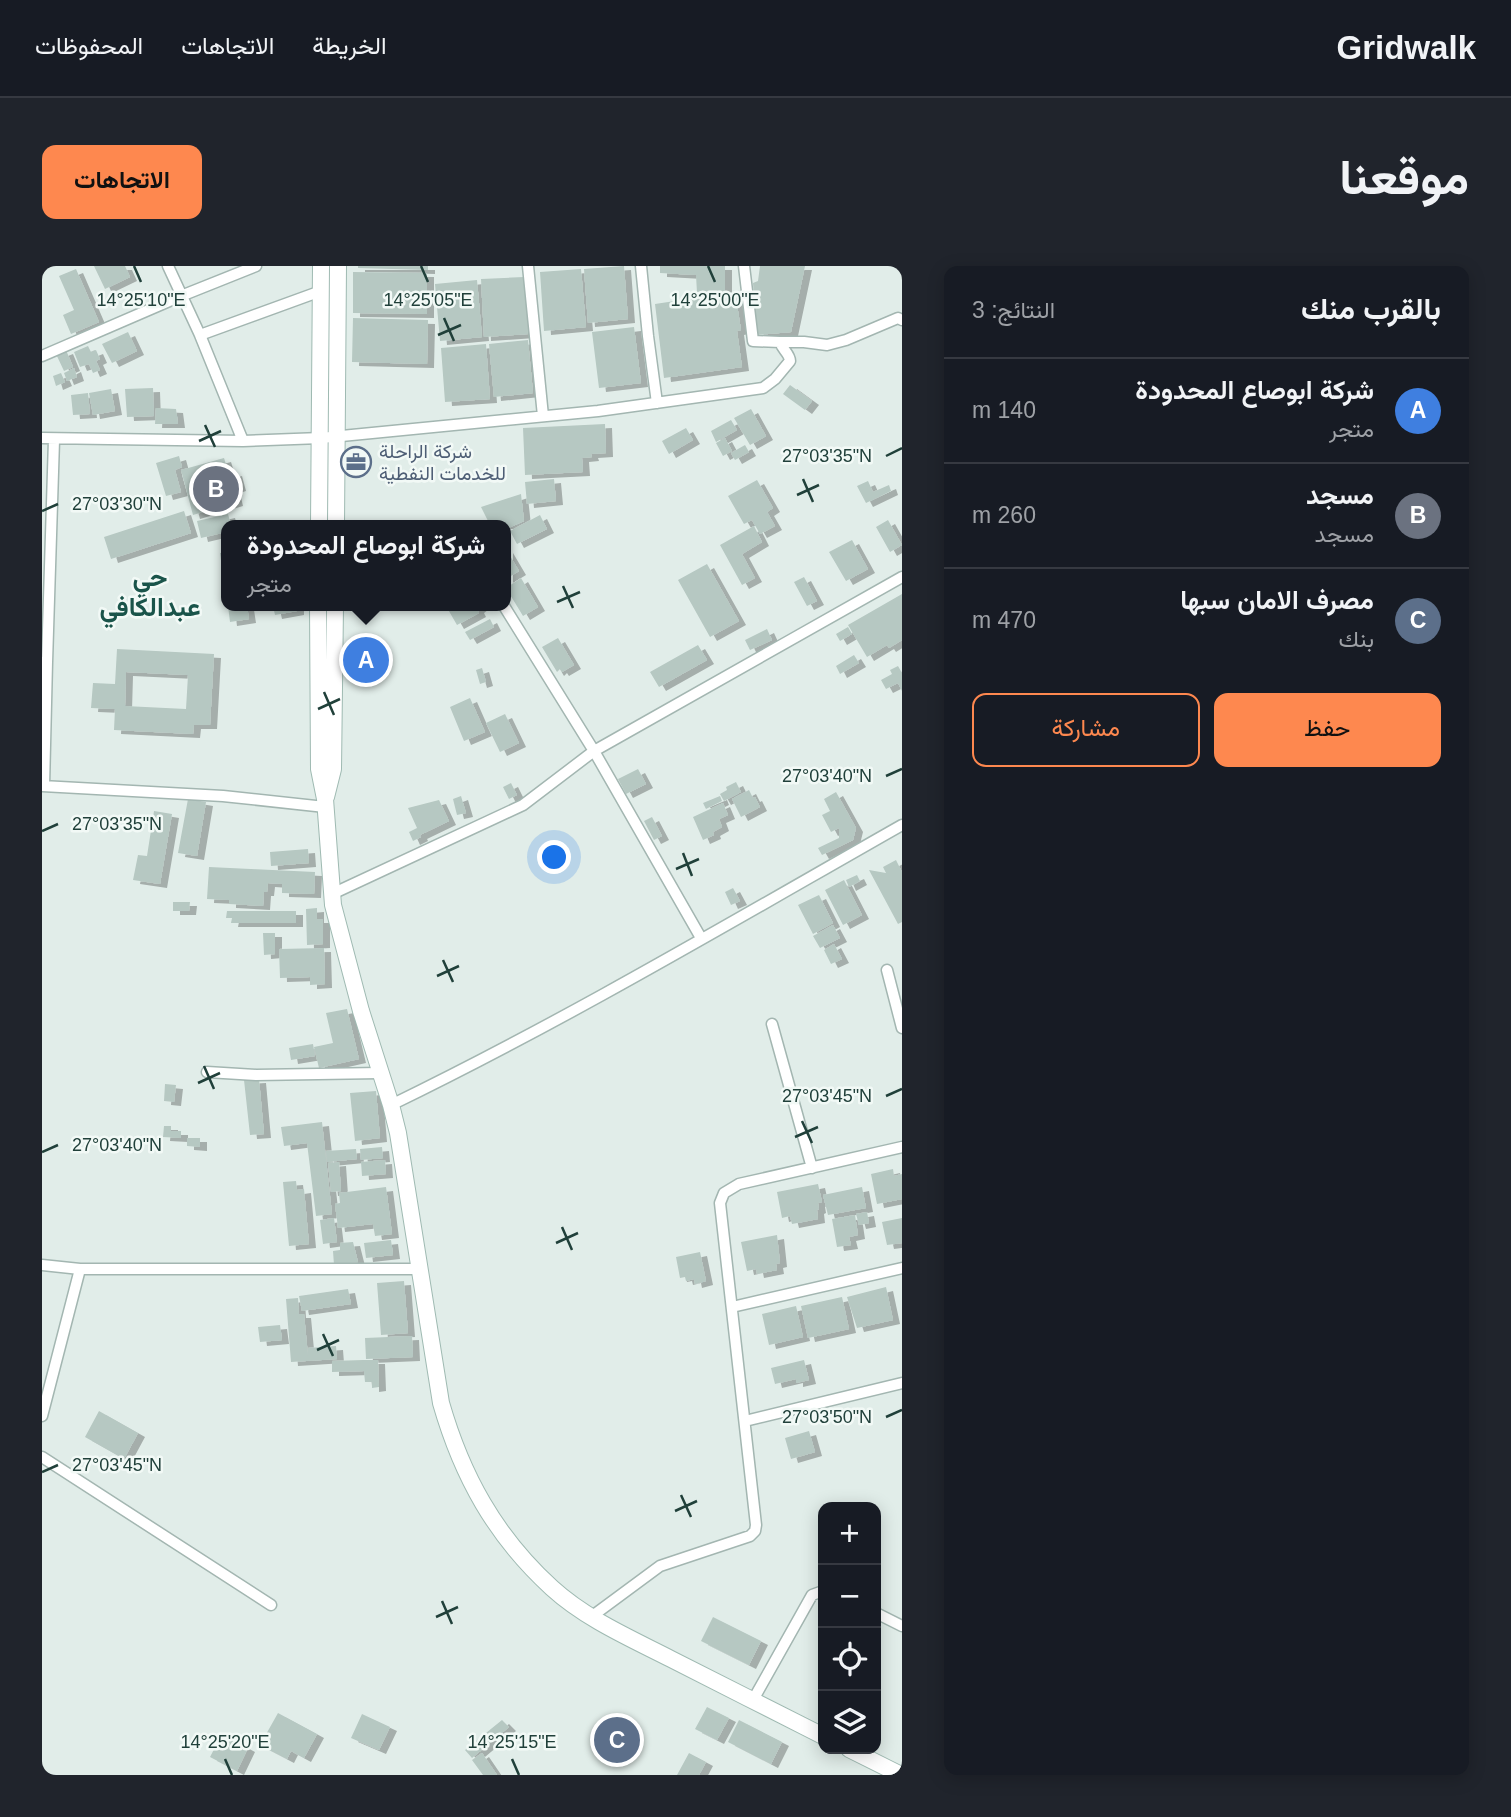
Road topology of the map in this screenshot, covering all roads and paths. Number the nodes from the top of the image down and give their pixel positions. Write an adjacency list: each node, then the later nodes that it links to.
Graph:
1 (167, 266): 9 (street)
2 (256, 266): 9 (street)
3 (321, 266): 8 (street)
4 (338, 266): 16 (street)
5 (528, 266): 15 (street)
6 (642, 266): 14 (street)
7 (744, 266): 12 (street)
8 (321, 291): 11 (street); 16 (street)
9 (181, 296): 11 (street); 13 (street)
10 (902, 320): 12 (street)
11 (200, 335): 18 (street)
12 (780, 342): 14 (street)
13 (42, 356)
14 (657, 403): 15 (street)
15 (543, 416): 16 (street)
16 (329, 437): 18 (street); 19 (street); 20 (street)
17 (48, 439): 18 (street); 25 (street)
18 (243, 440)
19 (320, 520)
20 (336, 520)
21 (902, 577): 26 (street)
22 (318, 611): 28 (street)
23 (335, 611): 28 (street)
24 (507, 611): 26 (street)
25 (45, 662): 27 (street)
26 (594, 751): 30 (street); 31 (street)
27 (43, 786): 28 (street)
28 (325, 803): 30 (street)
29 (902, 825): 31 (street)
30 (332, 894): 36 (street)
31 (701, 938): 37 (street)
32 (887, 970): 34 (street)
33 (772, 1024): 39 (street)
34 (902, 1028)
35 (207, 1072): 36 (street)
36 (380, 1073): 37 (street)
37 (391, 1105): 43 (street)
38 (902, 1147): 39 (street)
39 (812, 1168): 44 (street)
40 (42, 1265): 42 (street)
41 (902, 1268): 44 (street)
42 (80, 1269): 43 (street); 46 (street)
43 (420, 1269): 52 (street)
44 (732, 1307): 47 (street)
45 (902, 1383): 47 (street)
46 (42, 1416)
47 (745, 1421): 52 (street)
48 (42, 1457): 50 (street)
49 (818, 1593): 54 (street)
50 (271, 1605)
51 (881, 1616): 53 (street)
52 (591, 1617): 54 (street)
53 (902, 1626)
54 (753, 1700): 55 (street)
55 (818, 1733)
56 (859, 1754): 57 (street)
57 (901, 1775)

